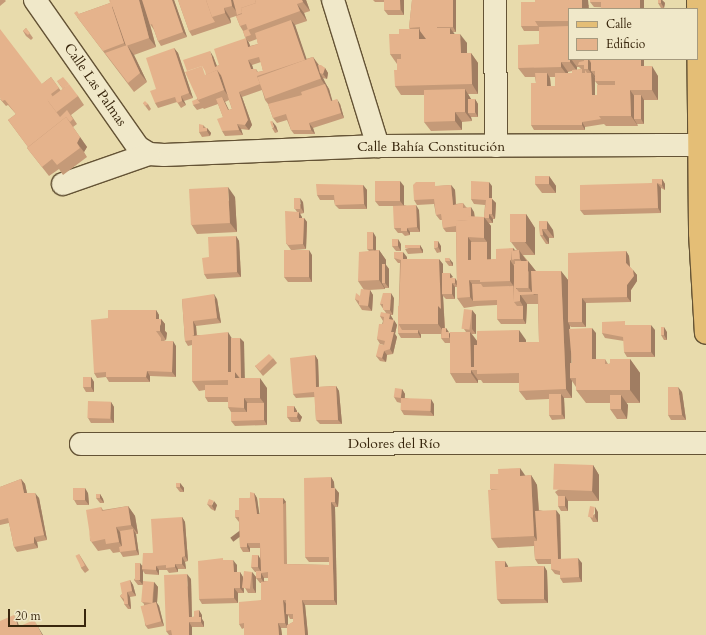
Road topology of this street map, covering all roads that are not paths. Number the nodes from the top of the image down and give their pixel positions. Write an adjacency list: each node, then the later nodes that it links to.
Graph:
1 (35, 0): 9 (street, Calle Las Palmas)
2 (334, 0): 7 (street)
3 (495, 0): 8 (street)
4 (698, 0): 5 (main road)
5 (702, 48): 6 (main road)
6 (699, 145): 8 (street, Calle Bahía Constitución); 11 (main road)
7 (378, 146): 8 (street, Calle Bahía Constitución); 9 (street, Calle Bahía Constitución)
8 (496, 146)
9 (157, 154): 10 (street, Calle Bahía Constitución)
10 (63, 184)
11 (703, 233): 12 (main road)
12 (706, 333)
13 (706, 443): 14 (street, Dolores del Río)
14 (81, 444)

